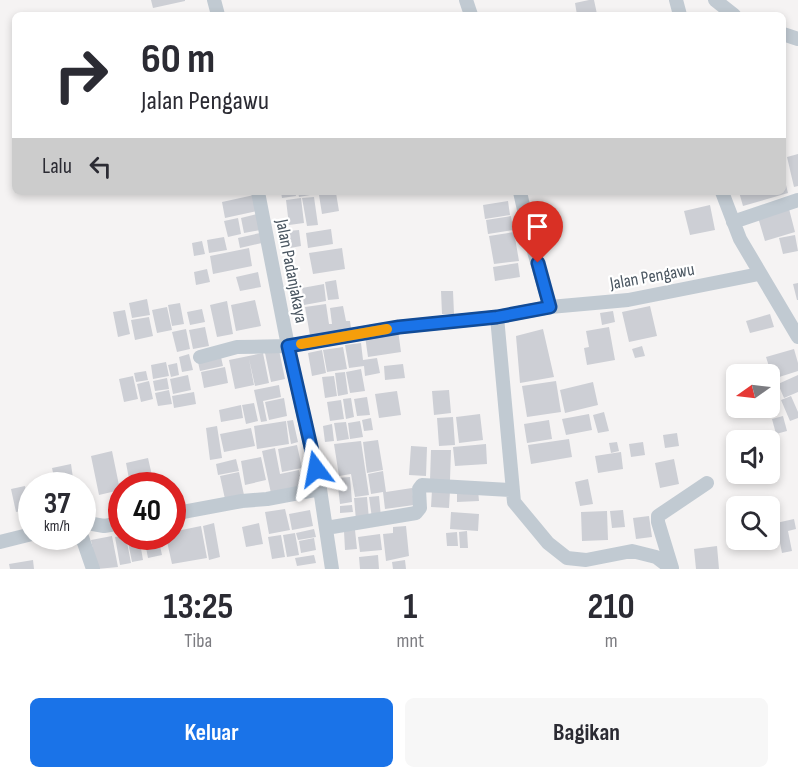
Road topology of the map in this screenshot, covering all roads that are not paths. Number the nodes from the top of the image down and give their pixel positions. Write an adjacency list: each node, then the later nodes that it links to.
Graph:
1 (715, 0): 2 (street)
2 (726, 12)
3 (259, 195): 12 (street, Jalan Padanjakaya)
4 (521, 195): 9 (street)
5 (723, 195): 7 (street)
6 (798, 200): 7 (street)
7 (733, 222): 8 (street)
8 (759, 274): 9 (street, Jalan Pengawu); 11 (street)
9 (550, 307): 10 (street, Jalan Pengawu)
10 (497, 317): 12 (street, Jalan Pengawu); 16 (street)
11 (798, 337)
12 (288, 346): 13 (street, Jalan Pengawu); 15 (street, Jalan Padanjakaya)
13 (200, 357)
14 (707, 483): 24 (street)
15 (320, 489): 17 (street); 18 (street, Jalan Padanjakaya)
16 (512, 490): 18 (street); 24 (street)
17 (186, 511)
18 (326, 528): 23 (street, Jalan Padanjakaya)
19 (18, 538): 20 (street)
20 (0, 542)
21 (86, 550): 22 (street)
22 (93, 569)
23 (332, 569)
24 (672, 569)

